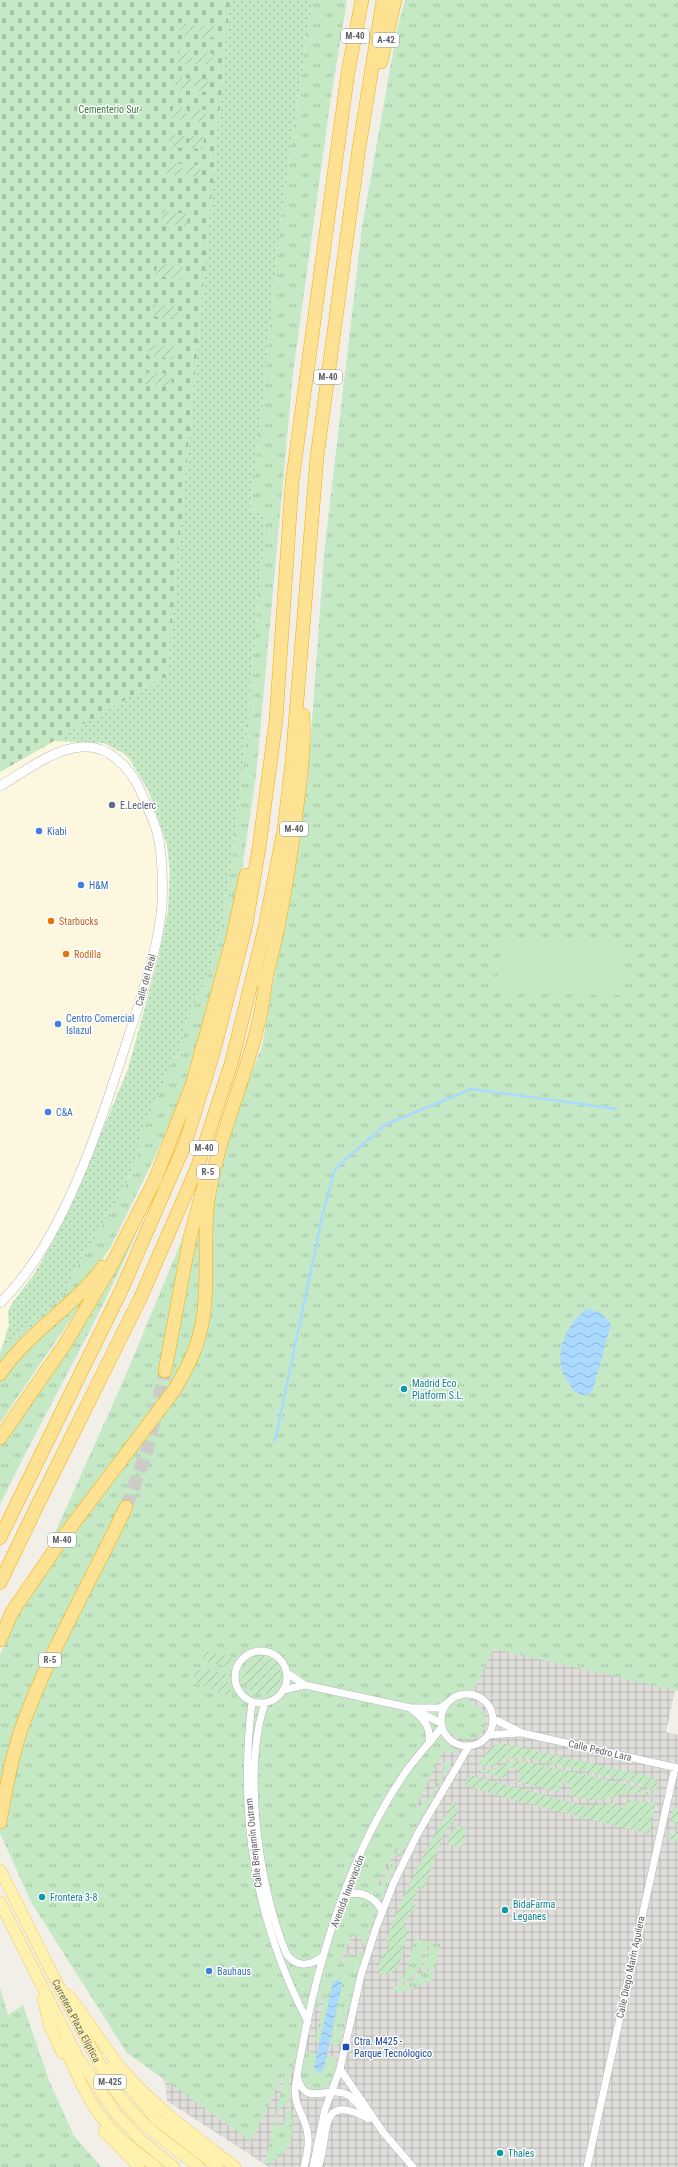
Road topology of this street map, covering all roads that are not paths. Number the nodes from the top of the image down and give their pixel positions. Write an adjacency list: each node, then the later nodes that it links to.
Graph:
1 (362, 0): 5 (highway, M-40)
2 (383, 0): 4 (highway, M-40)
3 (395, 0): 4 (highway, A-42)
4 (370, 76): 6 (highway, M-40)
5 (278, 670): 9 (highway, M-40); 15 (highway, M-40)
6 (300, 679): 8 (highway, M-40); 16 (highway, M-40)
7 (0, 786): 10 (street, Calle del Real)
8 (266, 977): 11 (highway, R-5); 17 (highway, M-40)
9 (164, 1154): 12 (highway); 13 (highway)
10 (0, 1303)
11 (166, 1371)
12 (0, 1374)
13 (0, 1438)
14 (126, 1507): 32 (highway, R-5)
15 (0, 1538)
16 (0, 1583)
17 (0, 1640)
18 (287, 1673): 19 (street); 20 (street); 21 (street)
19 (305, 1685): 20 (street); 24 (street)
20 (284, 1690): 22 (street)
21 (252, 1702): 22 (street); 40 (street, Calle Benjamín Outram)
22 (265, 1703): 37 (street, Calle Benjamín Outram)
23 (447, 1703): 24 (street); 25 (street); 26 (street)
24 (411, 1708): 26 (street); 29 (street)
25 (494, 1719): 27 (street, Calle Pedro Lara); 28 (street)
26 (442, 1725): 29 (street, Avenida Innovación); 30 (street)
27 (522, 1733): 28 (street, Calle Pedro Lara); 31 (street, Calle Pedro Lara)
28 (489, 1735): 30 (street)
29 (428, 1744): 34 (street, Avenida Innovación)
30 (469, 1746): 36 (street)
31 (677, 1767): 57 (street, Calle Diego Marín Aguilera)
32 (0, 1822)
33 (0, 1870): 38 (main road, Carretera Plaza Elíptica / M-425)
34 (343, 1896): 36 (street); 37 (street, Avenida Innovación)
35 (0, 1902): 39 (main road, Carretera Plaza Elíptica / M-425)
36 (382, 1911): 42 (street)
37 (323, 1956): 40 (street, Avenida Innovación)
38 (51, 1974): 41 (main road); 50 (main road, Carretera Plaza Elíptica / M-425)
39 (36, 1978): 47 (main road, M-425); 48 (main road); 49 (main road, Carretera Plaza Elíptica)
40 (308, 2022): 43 (street, Avenida Innovación)
41 (91, 2024): 51 (main road); 52 (main road)
42 (340, 2069): 44 (street); 46 (street)
43 (297, 2075): 44 (street); 53 (street, Avenida Innovación)
44 (333, 2090): 45 (street); 54 (street)
45 (367, 2118): 46 (street); 55 (street)
46 (383, 2132): 56 (street)
47 (139, 2167)
48 (156, 2167)
49 (174, 2167)
50 (198, 2167)
51 (218, 2167)
52 (235, 2167)
53 (304, 2167)
54 (313, 2167)
55 (318, 2167)
56 (413, 2167)
57 (587, 2167)

